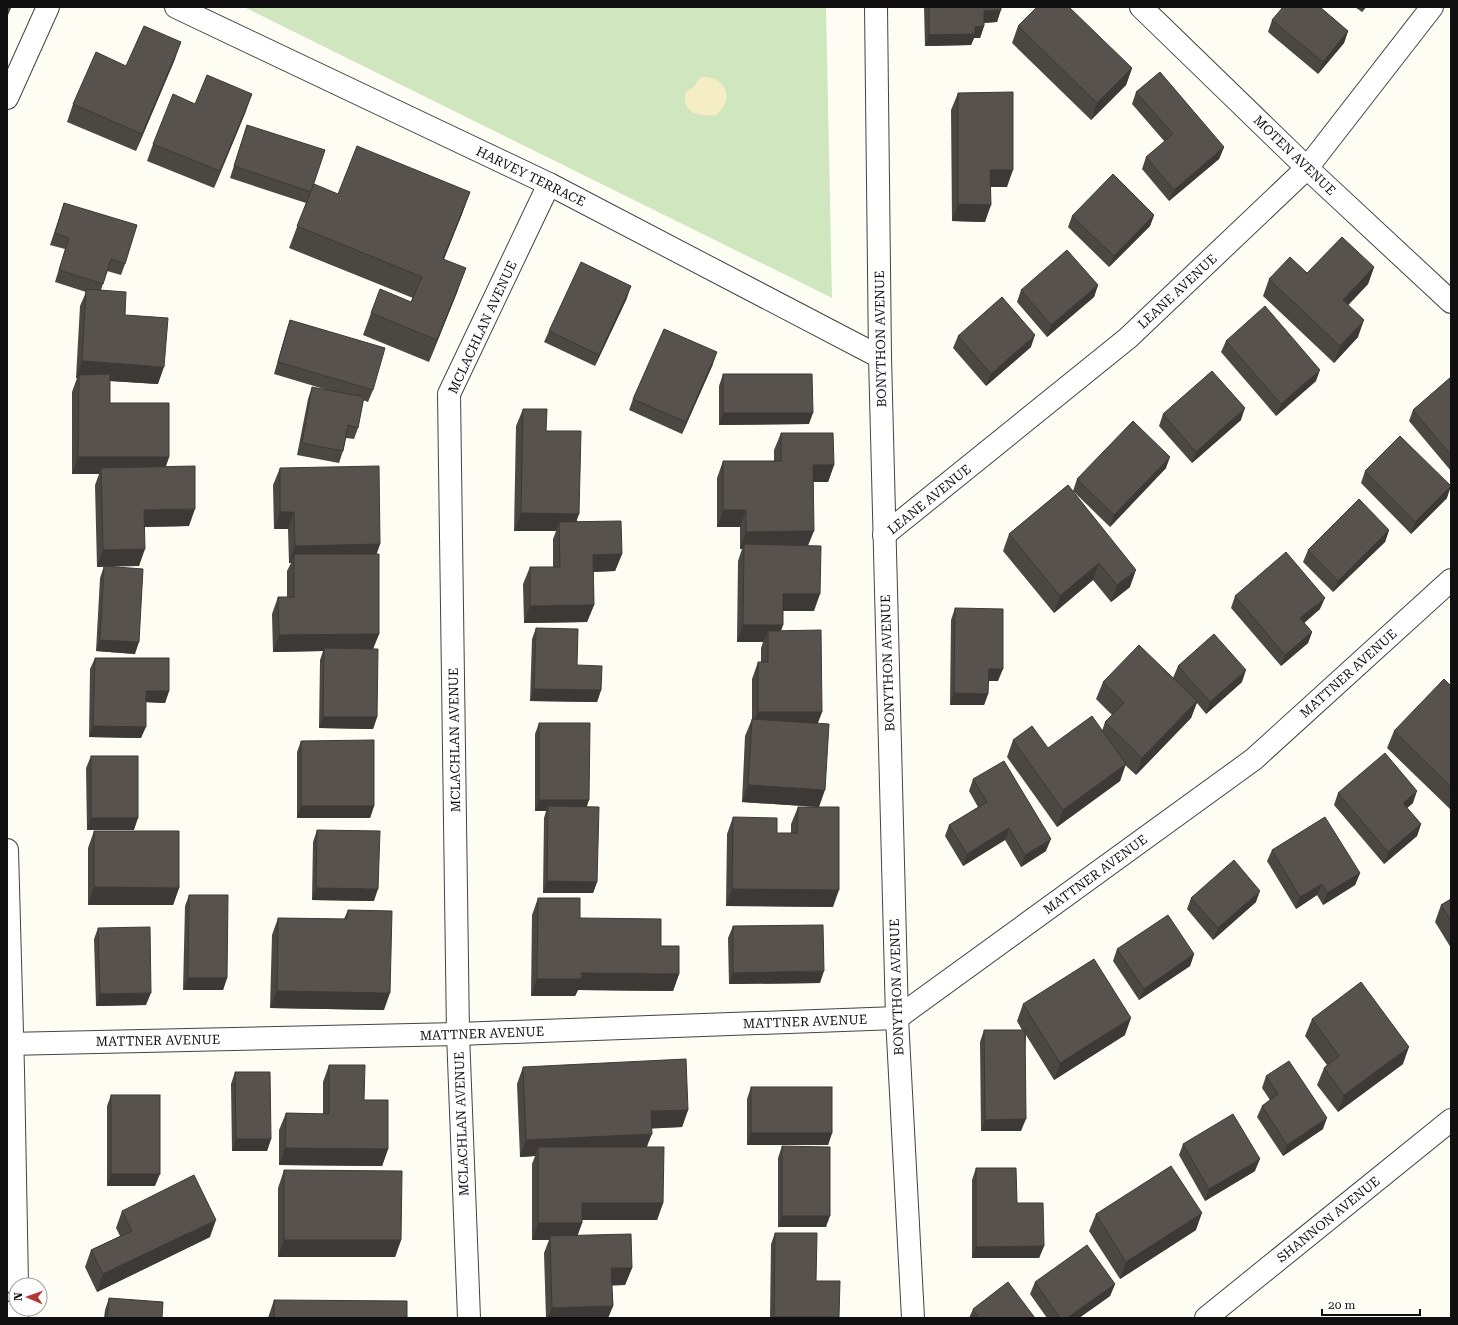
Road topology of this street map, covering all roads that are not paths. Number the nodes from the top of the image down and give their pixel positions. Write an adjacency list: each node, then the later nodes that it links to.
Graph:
1 (48, 7): 6 (street)
2 (176, 7): 8 (street, HARVEY TERRACE)
3 (876, 7): 10 (street, BONYTHON AVENUE)
4 (1141, 7): 7 (street, MOTEN AVENUE)
5 (1432, 7): 7 (street, LEANE AVENUE)
6 (7, 98)
7 (1307, 168): 9 (street, MOTEN AVENUE); 11 (street, LEANE AVENUE)
8 (549, 184): 10 (street, HARVEY TERRACE); 15 (street, MCLACHLAN AVENUE)
9 (1451, 302)
10 (880, 357): 11 (street, BONYTHON AVENUE)
11 (884, 535): 14 (street, BONYTHON AVENUE)
12 (1451, 580): 14 (street, MATTNER AVENUE)
13 (7, 850): 16 (street)
14 (897, 1018): 15 (street, MATTNER AVENUE); 20 (street, BONYTHON AVENUE)
15 (458, 1034): 16 (street, MATTNER AVENUE); 19 (street, MCLACHLAN AVENUE)
16 (10, 1044): 18 (street)
17 (1451, 1120): 21 (street, SHANNON AVENUE)
18 (17, 1277)
19 (469, 1318)
20 (912, 1318)
21 (1206, 1318)

